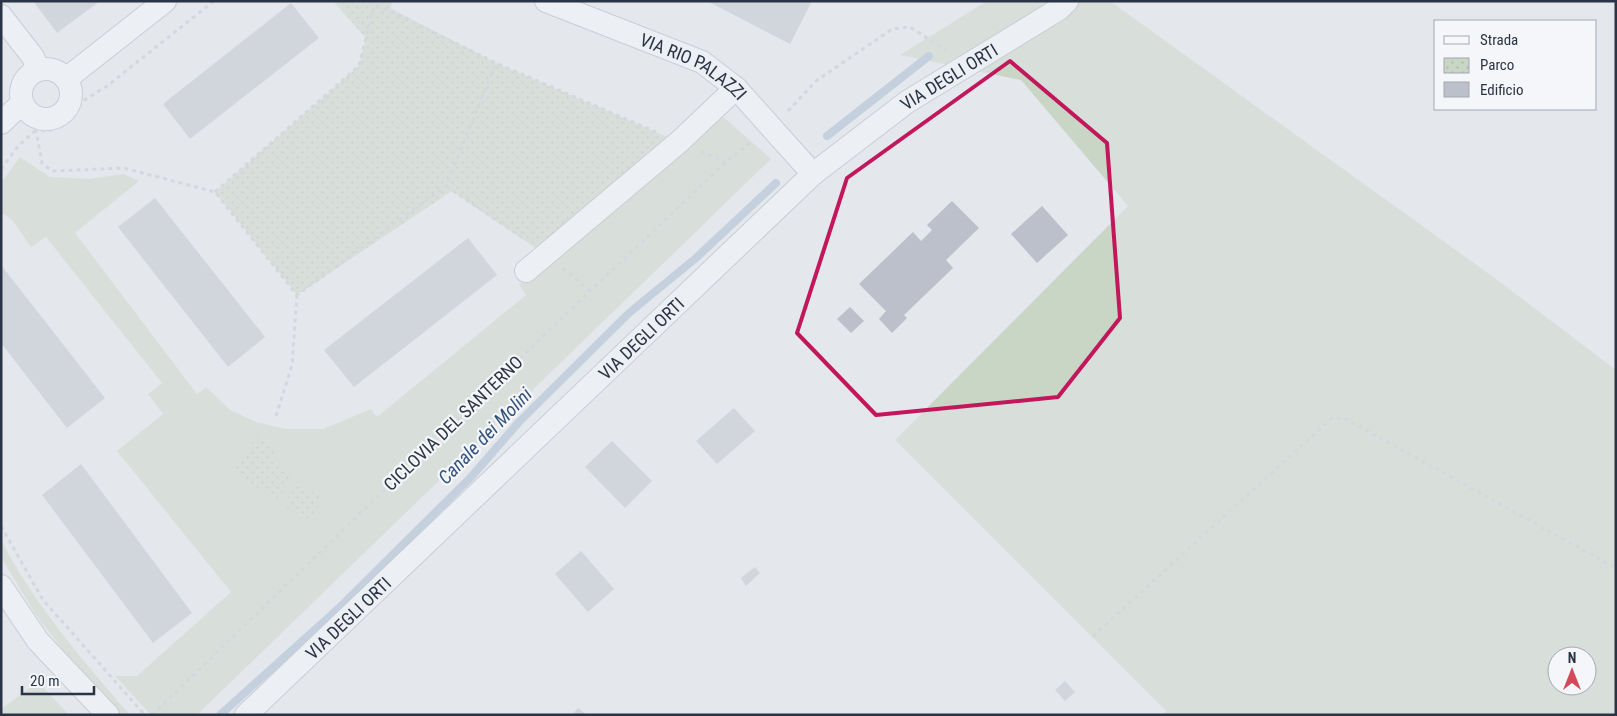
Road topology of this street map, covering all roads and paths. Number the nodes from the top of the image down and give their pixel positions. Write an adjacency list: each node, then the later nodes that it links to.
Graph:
1 (165, 1): 11 (street)
2 (214, 1): 16 (path)
3 (369, 1): 5 (path)
4 (546, 1): 12 (street, VIA RIO PALAZZI)
5 (375, 3): 9 (path); 23 (path)
6 (1059, 4): 21 (street, VIA DEGLI ORTI)
7 (1, 16): 10 (street)
8 (954, 50): 14 (path)
9 (496, 63): 18 (path); 22 (path)
10 (38, 70): 11 (street); 13 (street)
11 (66, 79): 13 (street)
12 (736, 88): 18 (street); 21 (street, VIA RIO PALAZZI)
13 (22, 103): 15 (street)
14 (782, 117)
15 (1, 123)
16 (36, 130): 20 (path); 23 (path)
17 (759, 137): 19 (path, CICLOVIA DEL SANTERNO)
18 (679, 142): 19 (path); 26 (street)
19 (726, 162): 27 (path, CICLOVIA DEL SANTERNO)
20 (1, 169)
21 (813, 174): 37 (street, VIA DEGLI ORTI)
22 (446, 186): 24 (path); 28 (path)
23 (216, 192): 28 (path)
24 (529, 242)
25 (558, 264): 27 (path)
26 (526, 271)
27 (590, 290): 36 (path, CICLOVIA DEL SANTERNO)
28 (297, 295): 29 (path)
29 (276, 416)
30 (1, 526): 35 (path)
31 (1616, 568): 33 (path)
32 (1, 586): 34 (street)
33 (1093, 636)
34 (108, 715)
35 (145, 715)
36 (152, 715)
37 (246, 715)

